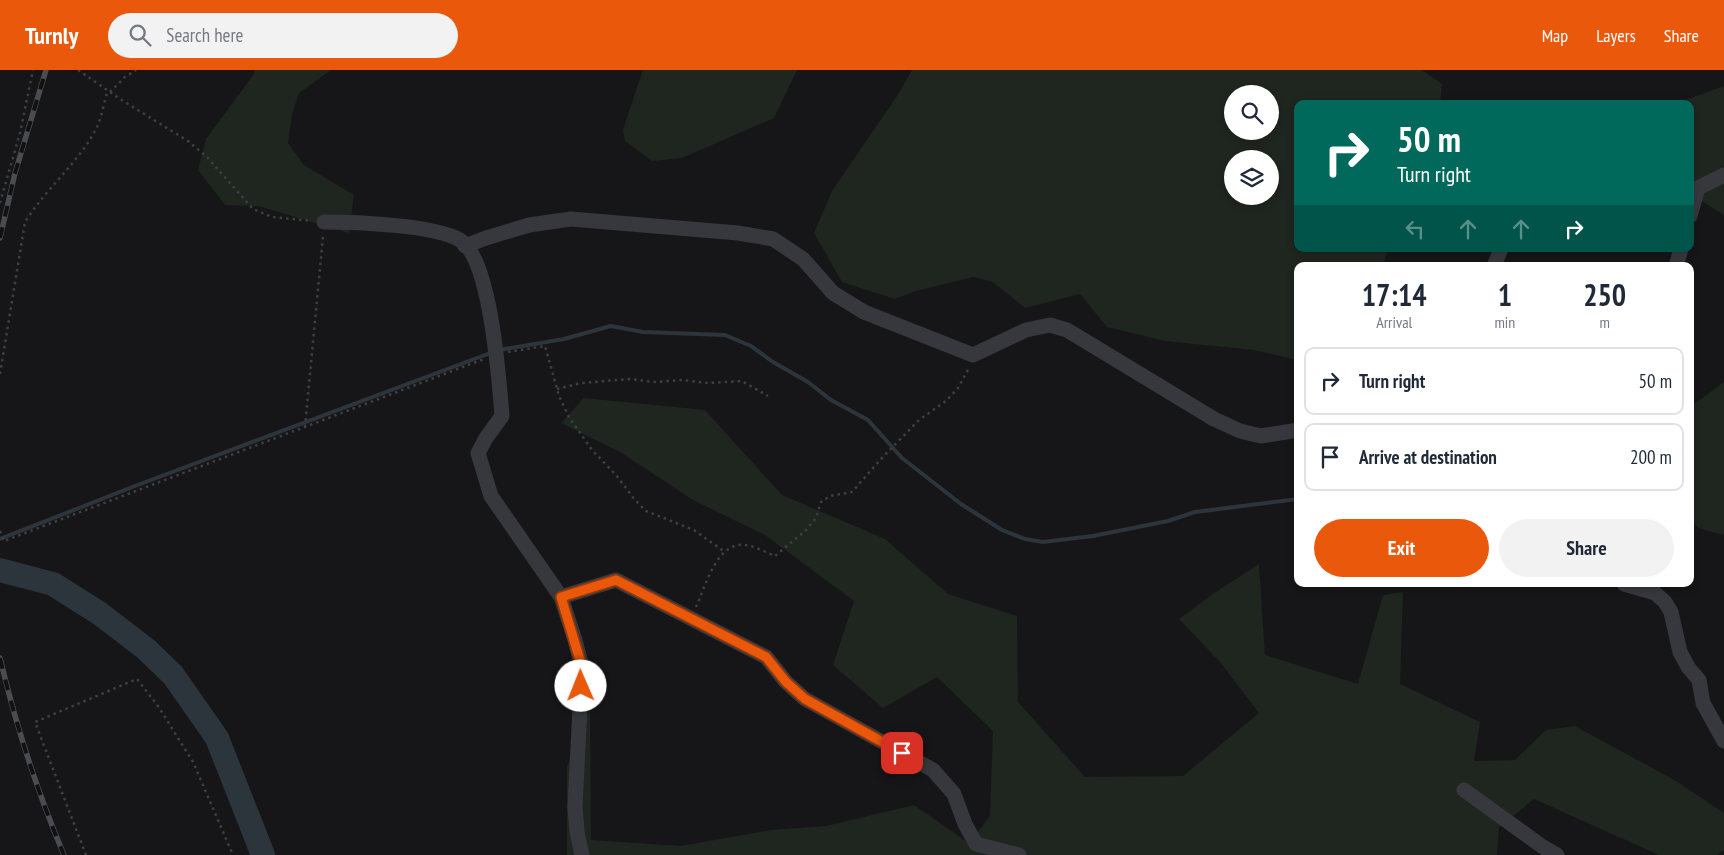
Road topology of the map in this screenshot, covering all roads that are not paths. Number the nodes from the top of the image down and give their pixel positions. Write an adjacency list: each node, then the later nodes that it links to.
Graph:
1 (1724, 175): 2 (street)
2 (1694, 193)
3 (324, 222): 4 (street)
4 (466, 246): 5 (street); 7 (street)
5 (1294, 431)
6 (1634, 587): 8 (street)
7 (561, 597): 10 (street); 11 (street)
8 (1724, 741)
9 (1464, 790): 12 (street)
10 (582, 855)
11 (1019, 855)
12 (1557, 855)

